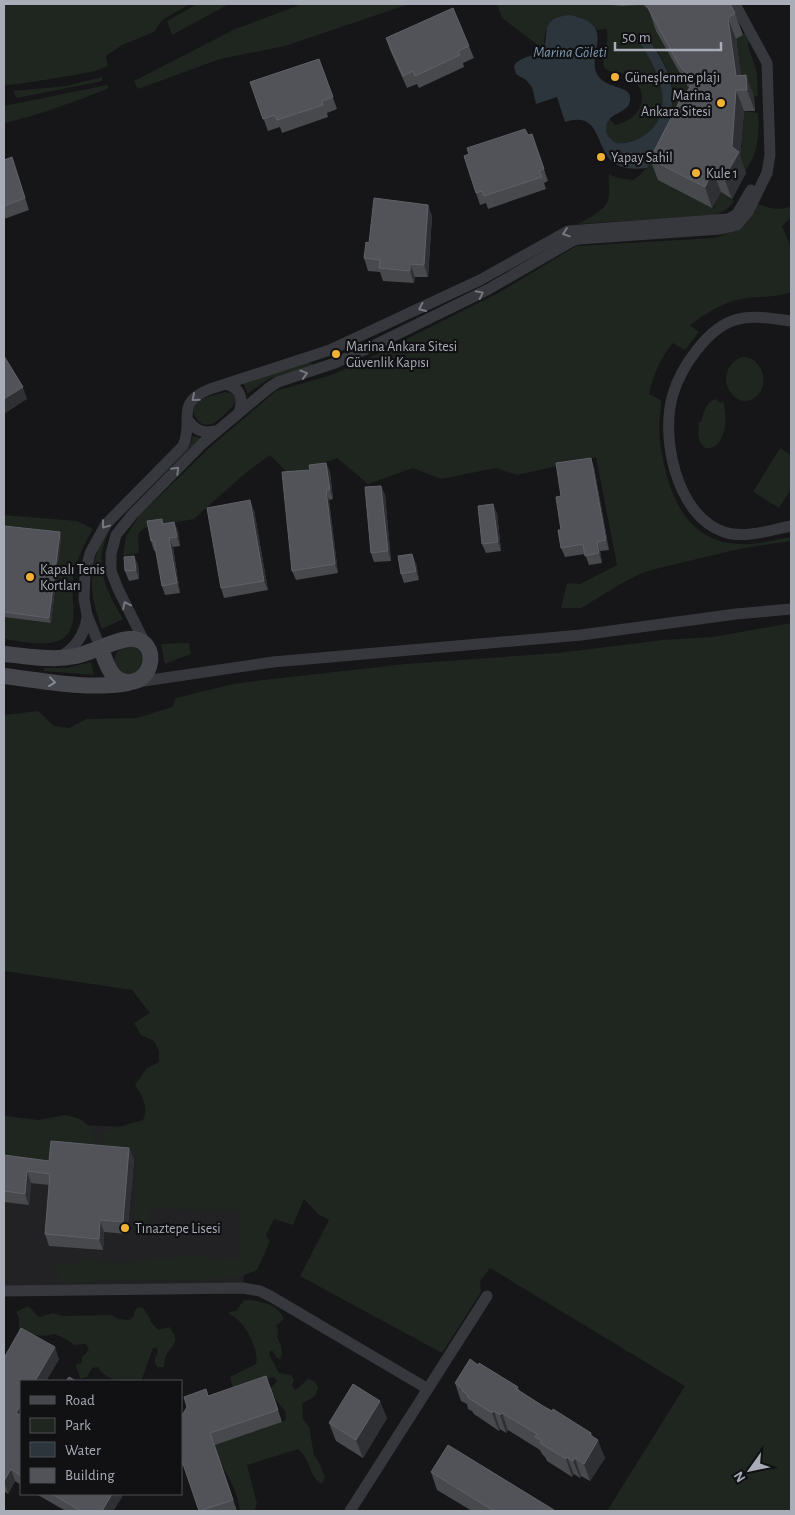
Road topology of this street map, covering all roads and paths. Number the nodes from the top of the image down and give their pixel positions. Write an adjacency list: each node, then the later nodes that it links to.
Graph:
1 (735, 4): 2 (street)
2 (770, 155): 4 (street, one-way to 4); 5 (street, one-way to 2)
3 (791, 321): 8 (street)
4 (225, 384): 5 (street); 6 (street, one-way to 6)
5 (240, 410): 7 (street)
6 (186, 419): 7 (street); 10 (street, one-way to 10)
7 (216, 431): 12 (street, one-way to 7)
8 (791, 526)
9 (791, 609): 16 (street)
10 (87, 615): 11 (street); 14 (street)
11 (101, 649): 12 (street); 14 (street); 17 (street)
12 (149, 651): 16 (street); 17 (street)
13 (4, 654): 14 (street)
14 (54, 659)
15 (4, 676): 17 (street, one-way to 17)
16 (175, 676): 17 (street)
17 (135, 682)
18 (4, 1291): 20 (street)
19 (486, 1296): 20 (street)
20 (428, 1389): 21 (street)
21 (350, 1511)

